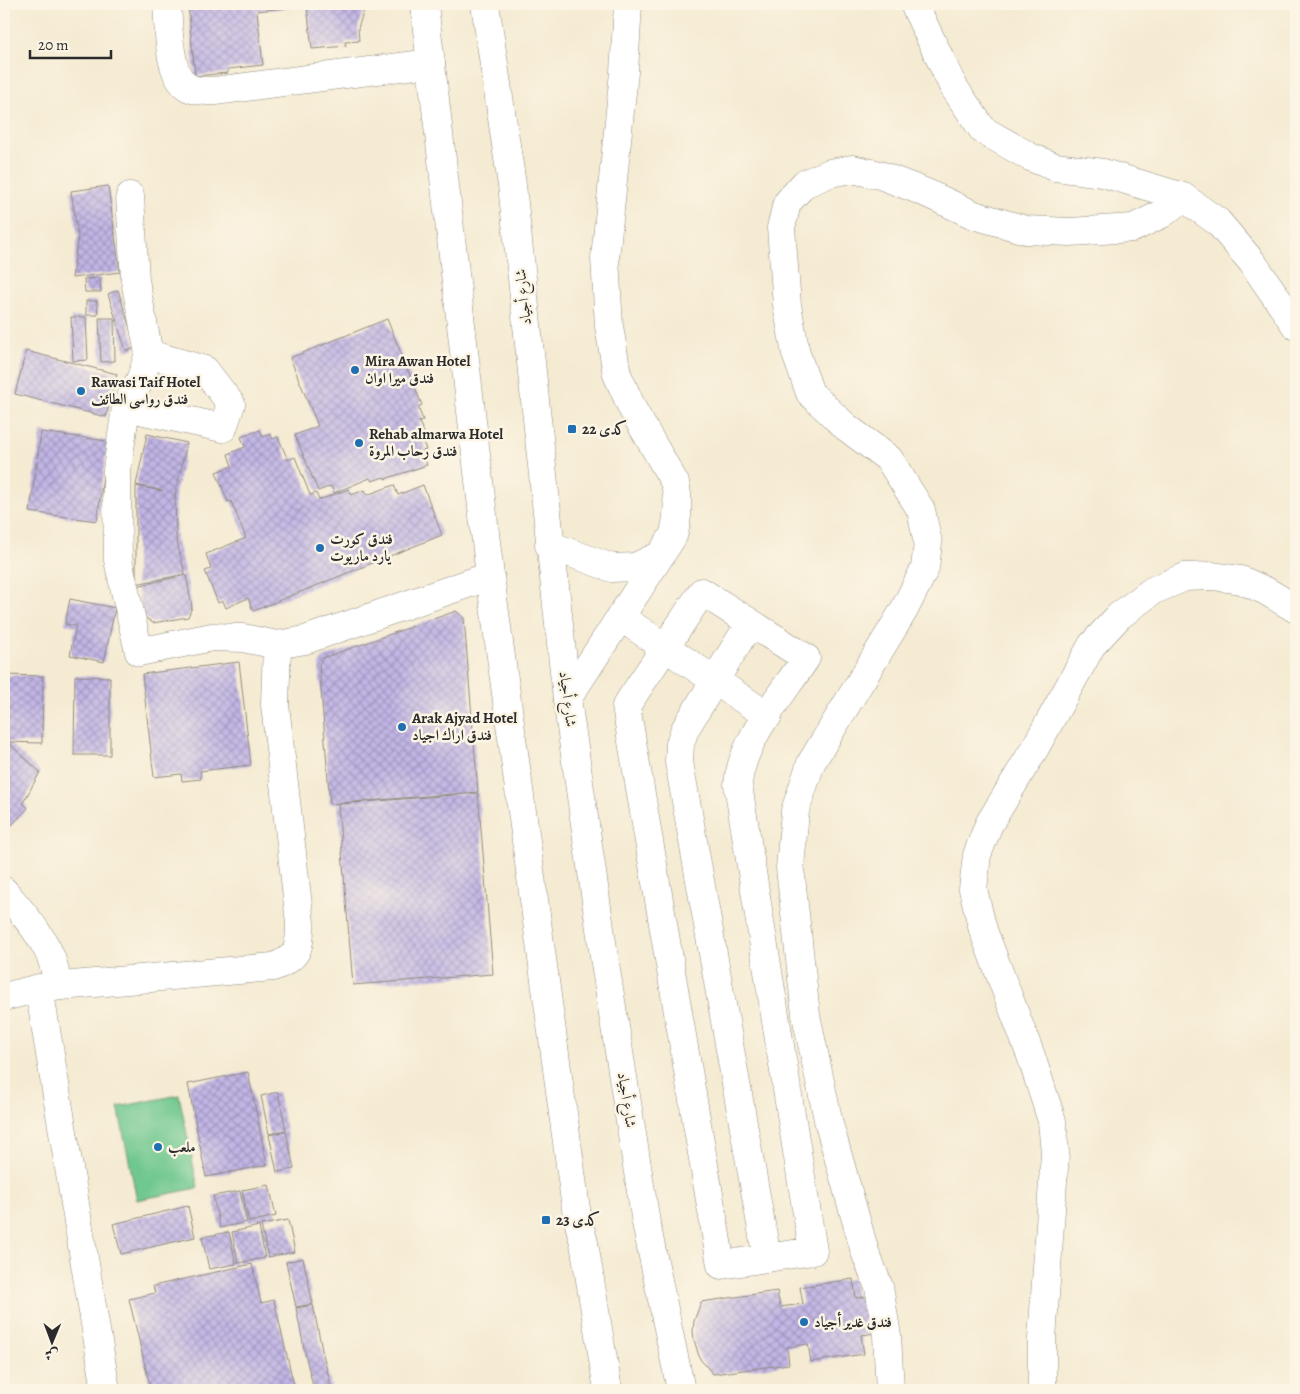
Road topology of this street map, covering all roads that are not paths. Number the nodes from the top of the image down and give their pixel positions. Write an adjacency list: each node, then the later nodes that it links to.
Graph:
1 (167, 4): 6 (street)
2 (424, 4): 6 (street)
3 (485, 4): 12 (street, شارع أجياد)
4 (628, 4): 13 (street)
5 (914, 4): 8 (street)
6 (431, 63): 14 (street)
7 (130, 196): 10 (street)
8 (1183, 197): 9 (street); 30 (street)
9 (1296, 326)
10 (149, 354): 11 (street); 11 (street)
11 (126, 406): 18 (street)
12 (549, 545): 13 (street); 21 (street, شارع أجياد)
13 (660, 555): 16 (street)
14 (490, 576): 18 (street); 28 (street)
15 (1296, 609): 31 (street)
16 (620, 617): 19 (street); 21 (street)
17 (750, 622): 19 (street); 20 (street); 22 (street)
18 (277, 645): 24 (street)
19 (665, 647): 20 (street); 26 (street)
20 (715, 680): 22 (street); 26 (street)
21 (568, 698): 29 (street, شارع أجياد)
22 (768, 716): 26 (street)
23 (4, 891): 24 (street)
24 (47, 988): 25 (street); 27 (street)
25 (4, 997)
26 (767, 1258)
27 (106, 1390)
28 (608, 1390)
29 (681, 1390)
30 (890, 1390)
31 (1042, 1390)

